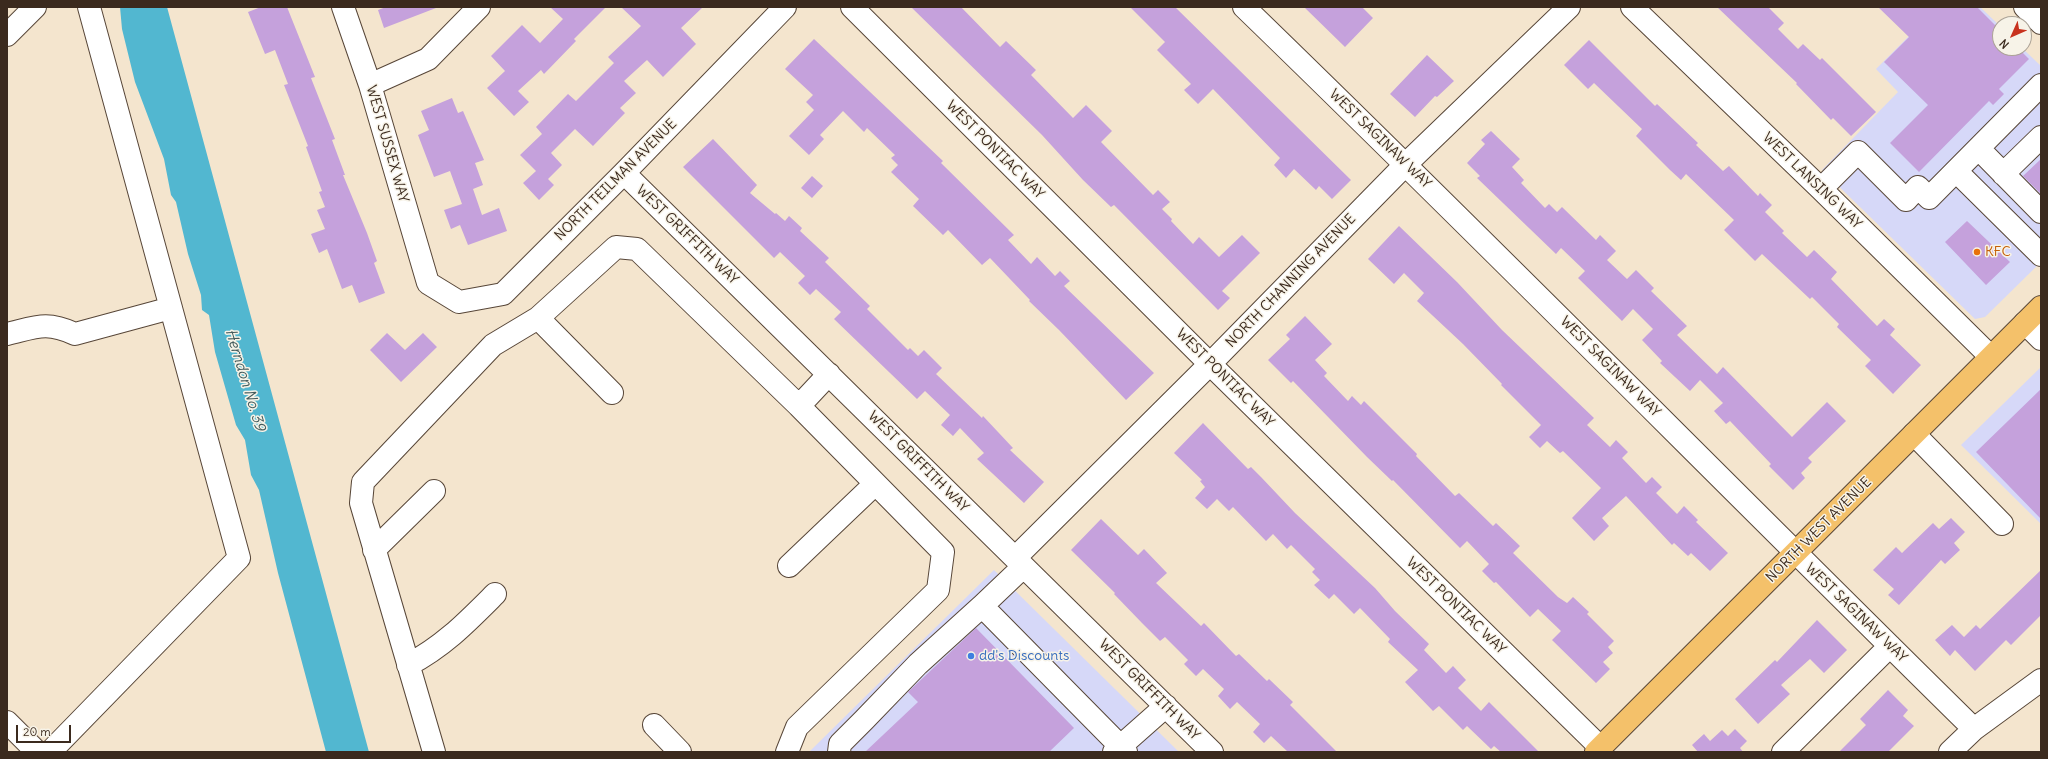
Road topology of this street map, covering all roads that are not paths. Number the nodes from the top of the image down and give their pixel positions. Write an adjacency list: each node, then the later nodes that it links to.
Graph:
1 (35, 7): 12 (street)
2 (89, 7): 26 (street)
3 (343, 7): 13 (street, WEST SUSSEX WAY)
4 (478, 7): 13 (street)
5 (784, 7): 19 (street, NORTH TEILMAN AVENUE)
6 (852, 7): 32 (street, WEST PONTIAC WAY)
7 (1244, 7): 17 (street, WEST SAGINAW WAY)
8 (1569, 7): 17 (street, NORTH CHANNING AVENUE)
9 (1632, 7): 21 (street, WEST LANSING WAY)
10 (2025, 7): 11 (street)
11 (2041, 22)
12 (7, 35)
13 (370, 84): 24 (street, WEST SUSSEX WAY)
14 (2041, 85): 16 (street)
15 (2041, 137): 20 (street)
16 (1979, 148): 18 (street); 20 (street)
17 (1406, 164): 32 (street, NORTH CHANNING AVENUE); 41 (street, WEST SAGINAW WAY)
18 (1956, 171): 21 (street); 23 (street)
19 (624, 174): 24 (street, NORTH TEILMAN AVENUE); 33 (street, WEST GRIFFITH WAY)
20 (2003, 174): 22 (street)
21 (1821, 189): 31 (street, WEST LANSING WAY)
22 (2041, 212)
23 (2041, 255)
24 (428, 283)
25 (2041, 307): 28 (main road, NORTH WEST AVENUE)
26 (171, 308): 29 (street); 56 (street)
27 (538, 318): 34 (street); 35 (street); 40 (street)
28 (2025, 323): 30 (street); 31 (main road, NORTH WEST AVENUE)
29 (7, 334)
30 (2041, 339)
31 (1990, 356): 36 (main road, NORTH WEST AVENUE)
32 (1210, 364): 42 (street, NORTH CHANNING AVENUE); 54 (street, WEST PONTIAC WAY)
33 (829, 374): 35 (street); 42 (street, WEST GRIFFITH WAY)
34 (612, 393)
35 (799, 406): 37 (street)
36 (1914, 434): 39 (street); 41 (main road, NORTH WEST AVENUE)
37 (875, 484): 43 (street); 59 (street)
38 (434, 491): 40 (street)
39 (2002, 524)
40 (374, 550): 47 (street)
41 (1796, 554): 46 (street, WEST SAGINAW WAY); 54 (main road, NORTH WEST AVENUE)
42 (1019, 562): 45 (street, NORTH CHANNING AVENUE); 49 (street, WEST GRIFFITH WAY)
43 (789, 566)
44 (495, 594): 47 (street)
45 (982, 606): 53 (street); 60 (street, NORTH CHANNING AVENUE)
46 (1890, 646): 52 (street, WEST SAGINAW WAY); 62 (street)
47 (408, 665): 57 (street)
48 (2041, 680): 52 (street)
49 (1166, 706): 53 (street); 61 (street, WEST GRIFFITH WAY)
50 (7, 722): 55 (street)
51 (654, 725): 58 (street)
52 (1974, 729): 63 (street)
53 (1120, 750)
54 (1598, 750)
55 (37, 752)
56 (50, 752)
57 (434, 752)
58 (680, 752)
59 (787, 752)
60 (839, 752)
61 (1212, 752)
62 (1783, 752)
63 (1950, 752)

